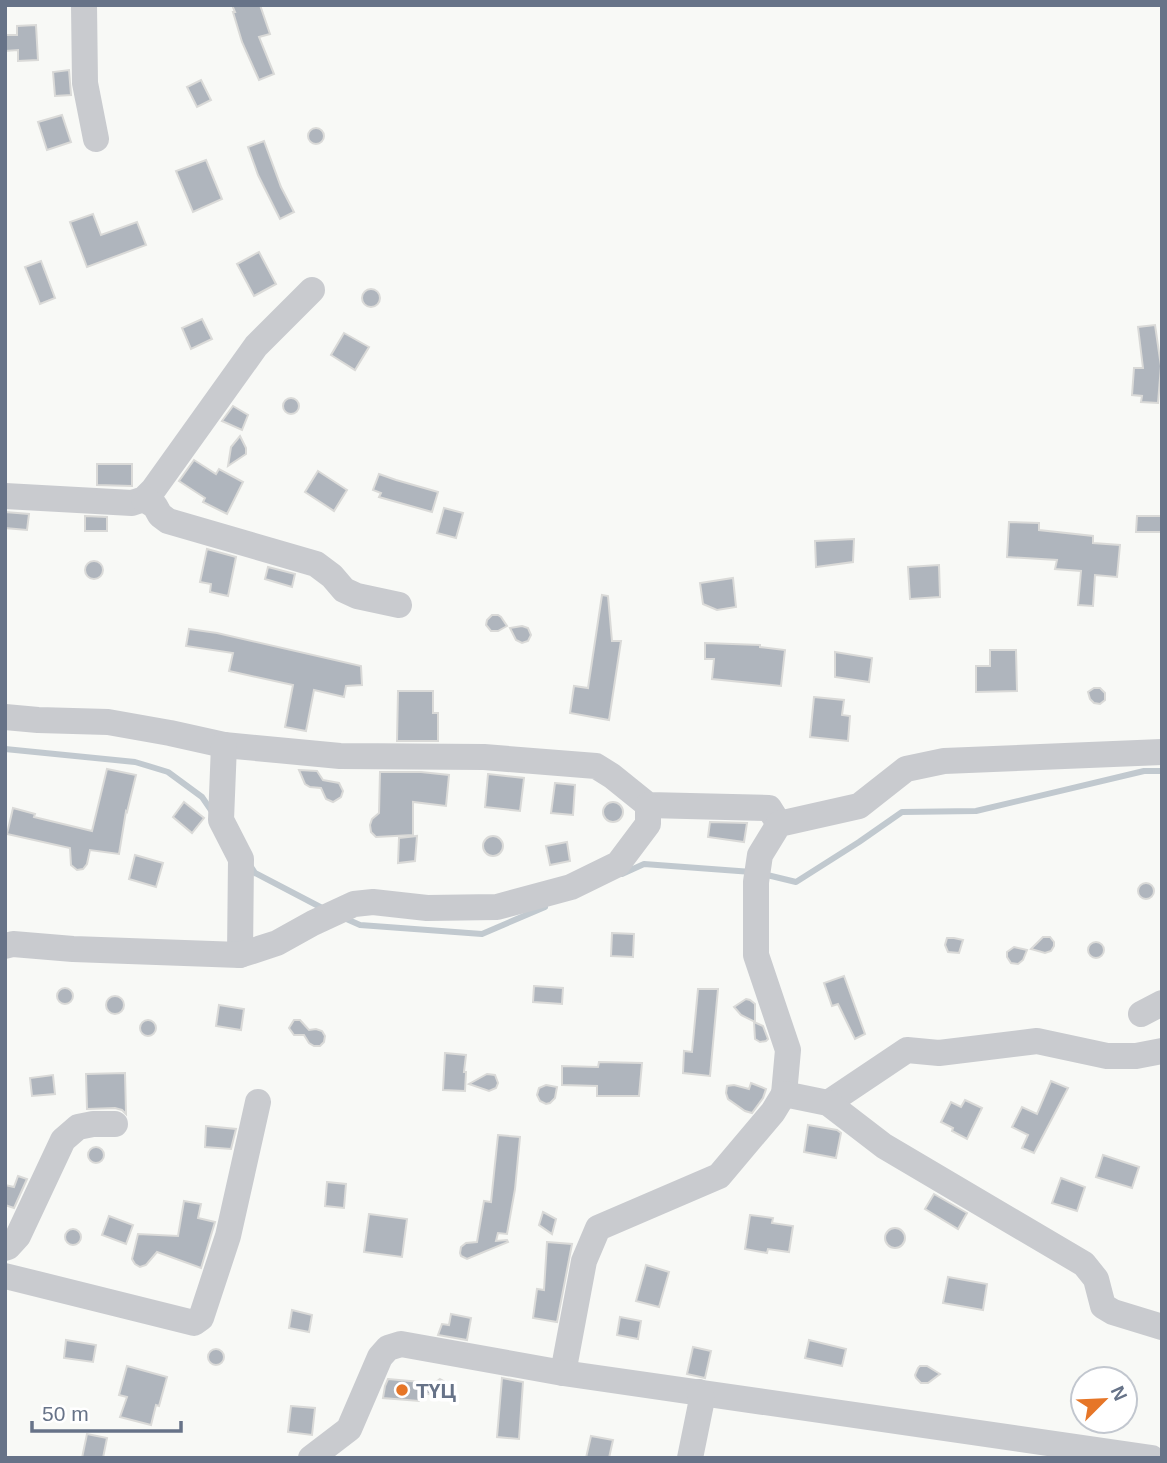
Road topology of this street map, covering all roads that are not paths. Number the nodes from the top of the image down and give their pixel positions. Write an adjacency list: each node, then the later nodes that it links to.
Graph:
1 (84, 5): 2 (street)
2 (96, 139)
3 (312, 290): 5 (street)
4 (5, 496): 5 (street)
5 (144, 499): 6 (street)
6 (399, 605)
7 (5, 717): 8 (street)
8 (225, 745): 10 (street); 13 (street)
9 (1162, 752): 11 (street)
10 (648, 805): 11 (street); 13 (street)
11 (779, 824): 15 (street)
12 (5, 946): 13 (street)
13 (240, 955)
14 (1162, 1051): 17 (street)
15 (784, 1094): 17 (street); 22 (street)
16 (258, 1102): 20 (street)
17 (828, 1103): 21 (street)
18 (115, 1124): 19 (street)
19 (5, 1248)
20 (5, 1276)
21 (1162, 1326)
22 (563, 1373): 23 (street); 24 (street)
23 (699, 1392): 25 (street); 26 (street)
24 (311, 1458)
25 (690, 1458)
26 (1152, 1458)

